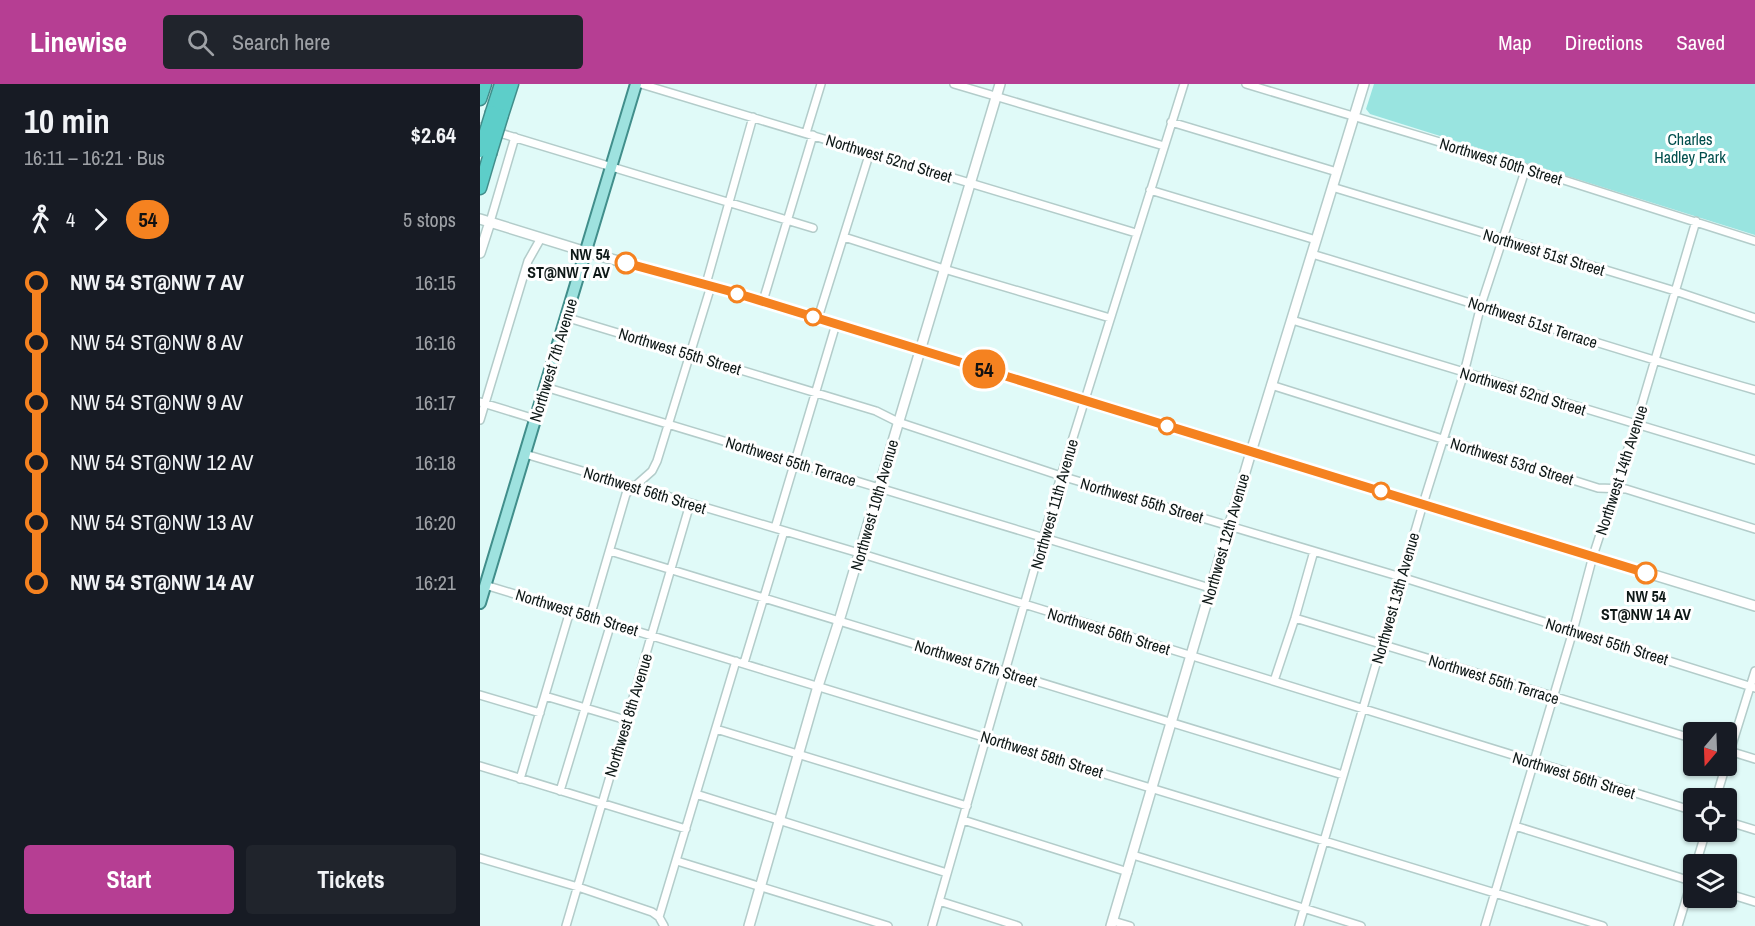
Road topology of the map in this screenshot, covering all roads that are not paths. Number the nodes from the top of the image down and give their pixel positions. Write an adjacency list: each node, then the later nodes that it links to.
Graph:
1 (485, 84): 14 (highway)
2 (495, 84): 15 (highway)
3 (501, 84): 15 (highway)
4 (512, 84): 15 (highway)
5 (636, 84): 26 (main road, Northwest 7th Avenue)
6 (641, 84): 16 (street, Northwest 52nd Street)
7 (821, 84): 20 (street)
8 (954, 84): 13 (street)
9 (1000, 84): 13 (main road, Northwest 10th Avenue)
10 (1184, 84): 18 (street, Northwest 11th Avenue)
11 (1246, 84): 17 (street, Northwest 50th Street)
12 (1364, 84): 17 (main road, Northwest 12th Avenue)
13 (996, 96): 23 (street); 29 (main road, Northwest 10th Avenue)
14 (480, 99)
15 (494, 112): 21 (highway); 24 (highway, bridge)
16 (753, 117): 20 (street, Northwest 52nd Street); 33 (street)
17 (1354, 117): 27 (street, Northwest 50th Street); 28 (main road, Northwest 12th Avenue)
18 (1171, 123): 23 (street, Northwest 11th Avenue); 28 (street)
19 (480, 127): 22 (street)
20 (809, 134): 25 (street, Northwest 52nd Street); 35 (street)
21 (480, 135)
22 (515, 137): 26 (street); 37 (street)
23 (1164, 146): 32 (street, Northwest 11th Avenue)
24 (485, 152): 31 (highway)
25 (870, 152): 29 (street, Northwest 52nd Street); 40 (street)
26 (611, 167): 33 (street); 45 (main road, Northwest 7th Avenue)
27 (1526, 168): 36 (street, Northwest 50th Street); 43 (street, Northwest 13th Avenue)
28 (1337, 172): 30 (main road, Northwest 12th Avenue)
29 (970, 183): 39 (street, Northwest 52nd Street); 48 (main road, Northwest 10th Avenue)
30 (1332, 187): 42 (main road, Northwest 12th Avenue); 43 (street, Northwest 51st Street)
31 (480, 188)
32 (1150, 190): 39 (street, Northwest 11th Avenue); 42 (street)
33 (728, 202): 35 (street); 49 (street)
34 (480, 219): 37 (main road)
35 (786, 221): 38 (street); 51 (street)
36 (1696, 221): 44 (street, Northwest 50th Street); 50 (street, Northwest 14th Avenue)
37 (490, 222): 41 (main road); 46 (main road)
38 (813, 228)
39 (1136, 232): 55 (street, Northwest 11th Avenue)
40 (844, 237): 48 (street); 54 (street)
41 (541, 238): 45 (main road); 68 (street)
42 (1316, 240): 47 (main road, Northwest 12th Avenue)
43 (1504, 240): 50 (street, Northwest 51st Street); 52 (street, Northwest 13th Avenue)
44 (1755, 241)
45 (585, 251): 49 (main road); 53 (main road, Northwest 7th Avenue)
46 (480, 254)
47 (1312, 254): 52 (street, Northwest 51st Terrace); 57 (main road, Northwest 12th Avenue)
48 (945, 269): 55 (street); 59 (main road, Northwest 10th Avenue)
49 (709, 285): 51 (main road); 60 (street)
50 (1675, 291): 56 (street, Northwest 51st Street); 61 (street, Northwest 14th Avenue)
51 (763, 302): 54 (main road)
52 (1481, 305): 61 (street, Northwest 51st Terrace); 62 (street, Northwest 13th Avenue)
53 (566, 317): 60 (street, Northwest 55th Street); 64 (main road, Northwest 7th Avenue)
54 (818, 318): 58 (main road)
55 (1110, 318): 67 (street, Northwest 11th Avenue)
56 (1755, 318)
57 (1292, 320): 62 (street, Northwest 52nd Street); 63 (main road, Northwest 12th Avenue)
58 (836, 324): 59 (main road); 66 (street)
59 (920, 350): 67 (main road); 71 (main road, Northwest 10th Avenue)
60 (690, 354): 66 (street, Northwest 55th Street); 72 (street)
61 (1655, 361): 65 (street, Northwest 51st Terrace); 73 (street, Northwest 14th Avenue)
62 (1464, 373): 73 (street, Northwest 52nd Street); 74 (street, Northwest 13th Avenue)
63 (1271, 385): 74 (street, Northwest 53rd Street); 75 (main road, Northwest 12th Avenue)
64 (545, 387): 69 (main road, Northwest 7th Avenue); 72 (street, Northwest 55th Terrace)
65 (1755, 390)
66 (816, 393): 71 (street, Northwest 55th Street); 78 (street)
67 (1085, 400): 75 (main road); 79 (street, Northwest 11th Avenue)
68 (482, 403): 69 (street); 70 (street)
69 (535, 419): 76 (main road, Northwest 7th Avenue)
70 (480, 420)
71 (898, 422): 79 (street, Northwest 55th Street); 81 (main road, Northwest 10th Avenue)
72 (668, 424): 78 (street, Northwest 55th Terrace); 80 (street)
73 (1636, 424): 77 (street, Northwest 52nd Street); 82 (street, Northwest 14th Avenue)
74 (1442, 439): 82 (street, Northwest 53rd Street); 84 (street, Northwest 13th Avenue)
75 (1251, 452): 84 (main road); 85 (main road, Northwest 12th Avenue)
76 (525, 454): 80 (street, Northwest 56th Street); 96 (main road, Northwest 7th Avenue)
77 (1755, 460)
78 (796, 462): 81 (street, Northwest 55th Terrace); 86 (street)
79 (1061, 476): 85 (street, Northwest 55th Street); 89 (street, Northwest 11th Avenue)
80 (635, 485): 83 (street, Northwest 56th Street); 90 (street)
81 (879, 488): 89 (street, Northwest 55th Terrace); 92 (main road, Northwest 10th Avenue)
82 (1614, 489): 87 (street, Northwest 53rd Street); 93 (street, Northwest 14th Avenue)
83 (690, 504): 86 (street, Northwest 56th Street); 94 (street, Northwest 8th Avenue)
84 (1423, 504): 93 (main road); 95 (street, Northwest 13th Avenue)
85 (1229, 525): 91 (street, Northwest 55th Street); 97 (main road, Northwest 12th Avenue)
86 (775, 528): 88 (street, Northwest 56th Street)
87 (1755, 529)
88 (784, 531): 92 (street, Northwest 56th Street); 98 (street)
89 (1044, 539): 97 (street, Northwest 55th Terrace); 100 (street, Northwest 11th Avenue)
90 (610, 551): 94 (street, Northwest 57th Street); 103 (street)
91 (1314, 551): 95 (street, Northwest 55th Street); 104 (street)
92 (859, 553): 100 (street, Northwest 56th Street); 105 (main road, Northwest 10th Avenue)
93 (1593, 556): 101 (main road); 107 (street, Northwest 14th Avenue)
94 (671, 569): 98 (street, Northwest 57th Street); 108 (street, Northwest 8th Avenue)
95 (1401, 577): 107 (street, Northwest 55th Street); 109 (street, Northwest 13th Avenue)
96 (483, 584): 99 (main road, Northwest 7th Avenue); 102 (street, Northwest 58th Street)
97 (1210, 588): 110 (main road, Northwest 12th Avenue)
98 (765, 598): 105 (street, Northwest 57th Street); 112 (street)
99 (480, 603)
100 (1025, 605): 110 (street, Northwest 56th Street); 114 (street, Northwest 11th Avenue)
101 (1755, 606)
102 (570, 611): 103 (street, Northwest 58th Street); 119 (street)
103 (590, 616): 106 (street, Northwest 58th Street)
104 (1295, 618): 109 (street, Northwest 55th Terrace); 115 (street)
105 (839, 621): 114 (street, Northwest 57th Street); 116 (main road, Northwest 10th Avenue)
106 (611, 623): 108 (street, Northwest 58th Street); 121 (street)
107 (1573, 631): 117 (street, Northwest 55th Street); 120 (street, Northwest 14th Avenue)
108 (652, 635): 111 (street, Northwest 58th Street); 124 (street, Northwest 8th Avenue)
109 (1381, 645): 120 (street, Northwest 55th Terrace); 122 (street, Northwest 13th Avenue)
110 (1190, 656): 115 (street, Northwest 56th Street); 125 (main road, Northwest 12th Avenue)
111 (736, 661): 112 (street, Northwest 58th Street); 126 (street)
112 (744, 663): 116 (street, Northwest 58th Street)
113 (1755, 671): 117 (street)
114 (1005, 672): 125 (street, Northwest 57th Street); 128 (street, Northwest 11th Avenue)
115 (1274, 681): 122 (street, Northwest 56th Street)
116 (818, 686): 128 (street, Northwest 58th Street); 131 (main road, Northwest 10th Avenue)
117 (1753, 687): 127 (street)
118 (480, 695): 123 (street)
119 (545, 696): 121 (street); 123 (street)
120 (1554, 696): 129 (street, Northwest 55th Terrace); 133 (street, Northwest 14th Avenue)
121 (585, 708): 124 (street); 138 (street)
122 (1363, 708): 133 (street, Northwest 56th Street); 135 (street, Northwest 13th Avenue)
123 (540, 713): 136 (street)
124 (626, 720): 140 (street, Northwest 8th Avenue)
125 (1171, 722): 135 (street, Northwest 57th Street); 137 (main road, Northwest 12th Avenue)
126 (716, 729): 131 (street); 139 (street)
127 (1737, 729)
128 (986, 737): 137 (street, Northwest 58th Street); 141 (street, Northwest 11th Avenue)
129 (1683, 737)
130 (1737, 753): 132 (street)
131 (798, 754): 141 (street); 143 (main road, Northwest 10th Avenue)
132 (1755, 759)
133 (1534, 763): 142 (street, Northwest 56th Street); 146 (street, Northwest 14th Avenue)
134 (480, 766): 136 (street)
135 (1342, 775): 149 (street, Northwest 13th Avenue)
136 (520, 779): 138 (street)
137 (1152, 788): 149 (street, Northwest 58th Street); 150 (main road, Northwest 12th Avenue)
138 (560, 791): 140 (street)
139 (696, 794): 143 (street); 147 (street)
140 (601, 804): 147 (street); 156 (street, Northwest 8th Avenue)
141 (967, 806): 144 (street, Northwest 11th Avenue)
142 (1683, 808)
143 (778, 820): 154 (street); 157 (main road, Northwest 10th Avenue)
144 (963, 820): 153 (street); 154 (street, Northwest 11th Avenue)
145 (1737, 824): 148 (street)
146 (1515, 826): 155 (street); 158 (street, Northwest 14th Avenue)
147 (686, 829): 152 (street)
148 (1755, 830)
149 (1323, 839): 158 (street, Northwest 58th Street); 163 (street, Northwest 13th Avenue)
150 (1133, 855): 153 (main road, Northwest 12th Avenue); 163 (street)
151 (480, 858): 156 (street)
152 (677, 861): 157 (street); 164 (street)
153 (1128, 872): 165 (main road, Northwest 12th Avenue)
154 (947, 873): 160 (street, Northwest 11th Avenue)
155 (1683, 879)
156 (578, 887): 164 (street); 166 (street, Northwest 8th Avenue)
157 (760, 888): 168 (main road, Northwest 10th Avenue); 169 (street)
158 (1495, 892): 175 (street, Northwest 14th Avenue); 176 (street, Northwest 58th Street)
159 (1737, 896): 161 (street)
160 (939, 901): 170 (street, Northwest 11th Avenue); 171 (street)
161 (1755, 902)
162 (1684, 908): 177 (street)
163 (1305, 909): 173 (street, Northwest 13th Avenue); 174 (street)
164 (659, 917): 167 (street)
165 (1112, 923): 172 (street)
166 (566, 926)
167 (664, 926)
168 (749, 926)
169 (888, 926)
170 (932, 926)
171 (1018, 926)
172 (1130, 926)
173 (1299, 926)
174 (1361, 926)
175 (1485, 926)
176 (1603, 926)
177 (1678, 926)

